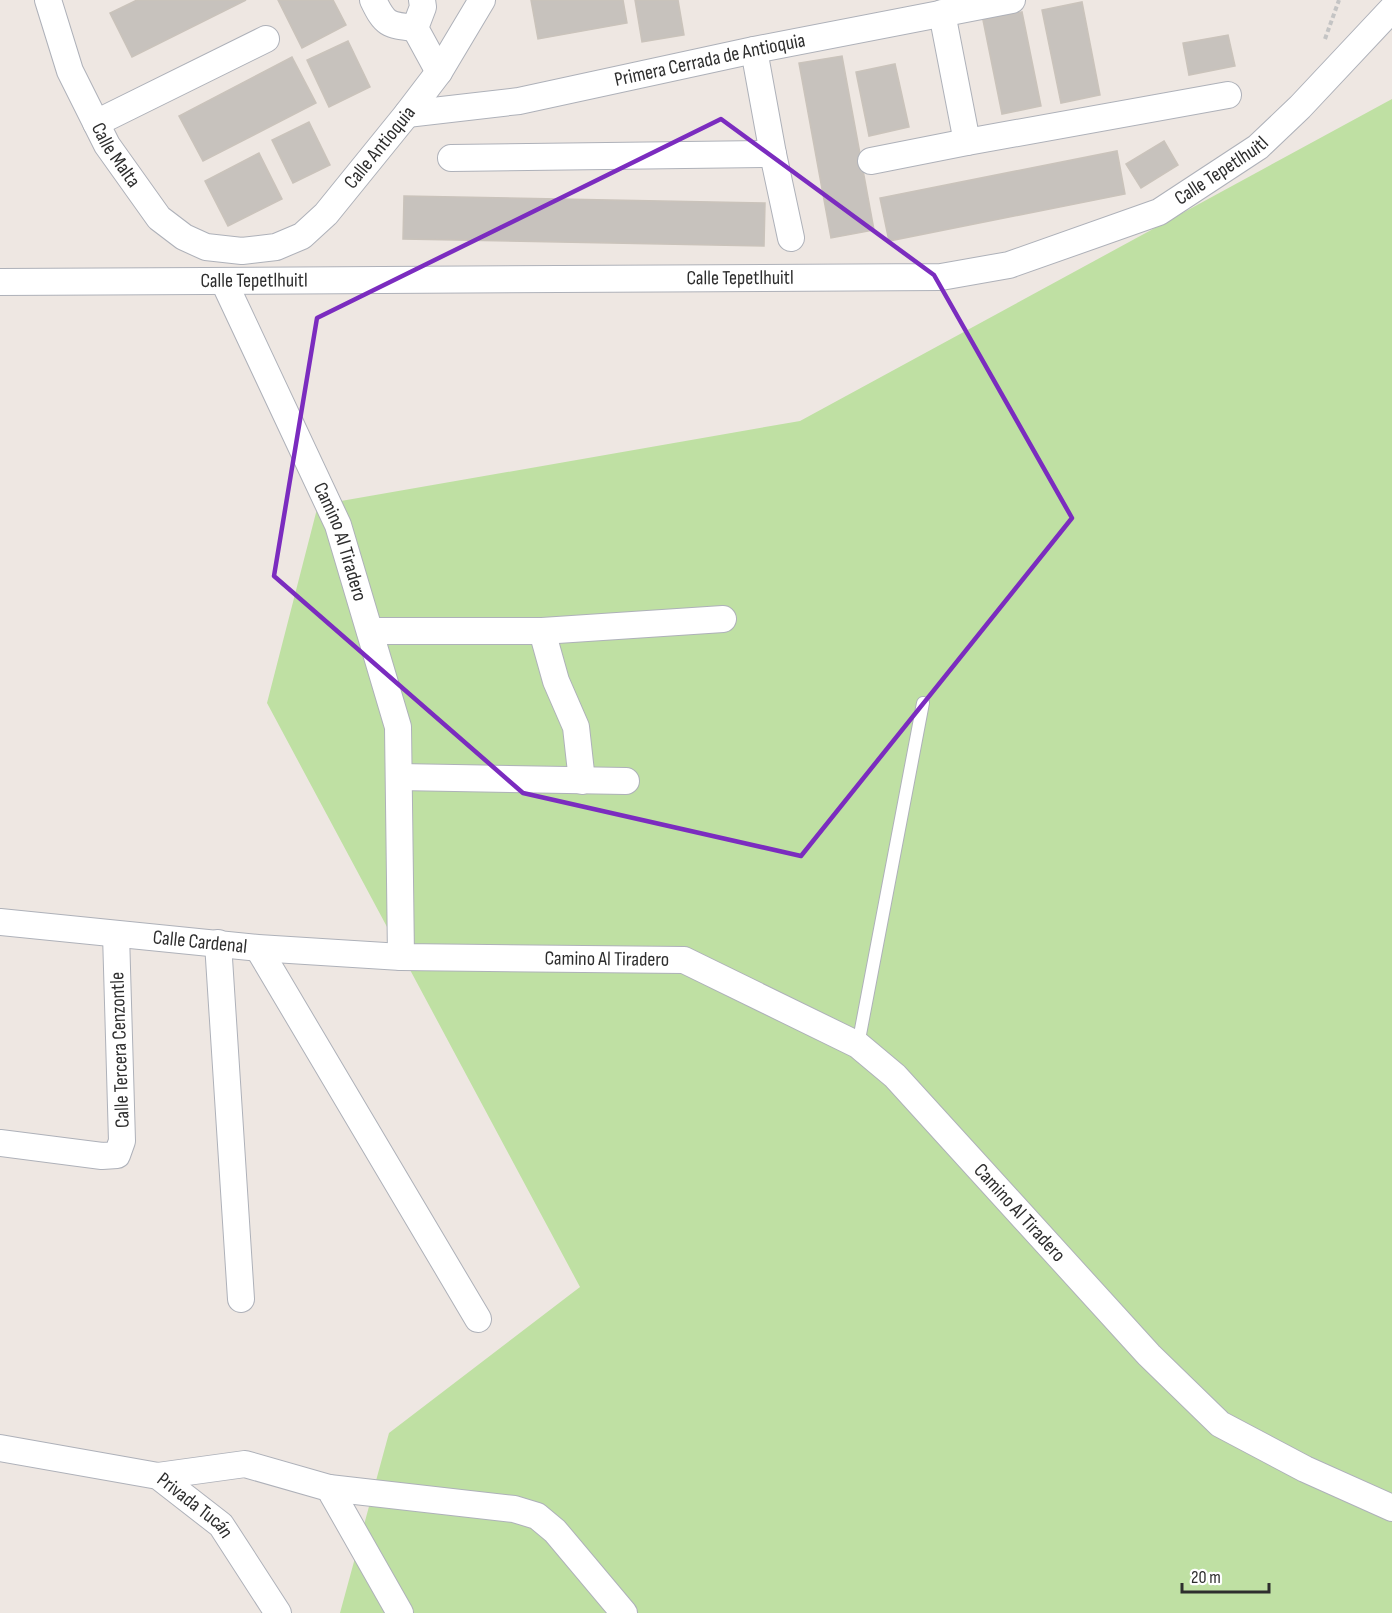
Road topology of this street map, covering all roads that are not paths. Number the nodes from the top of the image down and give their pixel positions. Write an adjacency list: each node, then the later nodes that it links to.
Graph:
1 (48, 0): 15 (street, Calle Malta)
2 (373, 0): 9 (street)
3 (422, 0): 9 (street)
4 (482, 0): 12 (street, Calle Antioquia)
5 (1012, 0): 8 (street, Primera Cerrada de Antioquia)
6 (1392, 9): 23 (street, Calle Tepetlhuitl)
7 (896, 11): 8 (street, Primera Cerrada de Antioquia); 11 (street, Primera Cerrada de Antioquia)
8 (942, 13): 16 (street)
9 (415, 28): 12 (street)
10 (266, 39): 15 (street)
11 (754, 51): 14 (street, Primera Cerrada de Antioquia); 17 (street)
12 (439, 72): 14 (street, Calle Antioquia)
13 (1228, 95): 16 (street)
14 (407, 114): 21 (street, Calle Antioquia)
15 (96, 123): 21 (street, Calle Malta)
16 (967, 142): 19 (street)
17 (772, 154): 18 (street); 20 (street)
18 (451, 158)
19 (871, 160)
20 (791, 237)
21 (242, 251)
22 (0, 282): 23 (street, Calle Tepetlhuitl)
23 (224, 282): 26 (street, Camino Al Tiradero)
24 (723, 619): 25 (street)
25 (542, 630): 26 (street); 29 (street)
26 (370, 631): 28 (street, Camino Al Tiradero)
27 (923, 703): 36 (lane)
28 (399, 777): 29 (street); 35 (street, Camino Al Tiradero)
29 (582, 781): 30 (street)
30 (627, 781)
31 (0, 922): 32 (street, Calle Cardenal)
32 (116, 934): 33 (street, Calle Cardenal); 37 (street, Calle Tercera Cenzontle)
33 (218, 943): 34 (street, Calle Cardenal); 38 (street)
34 (258, 948): 35 (street, Calle Cardenal); 39 (street)
35 (401, 957): 36 (street, Camino Al Tiradero)
36 (858, 1045): 43 (street, Camino Al Tiradero)
37 (0, 1143)
38 (241, 1299)
39 (478, 1319)
40 (0, 1448): 41 (street, Privada Tucán)
41 (158, 1476): 42 (street); 44 (street, Privada Tucán)
42 (329, 1488): 45 (street); 46 (street)
43 (1392, 1508)
44 (278, 1613)
45 (400, 1613)
46 (624, 1613)

